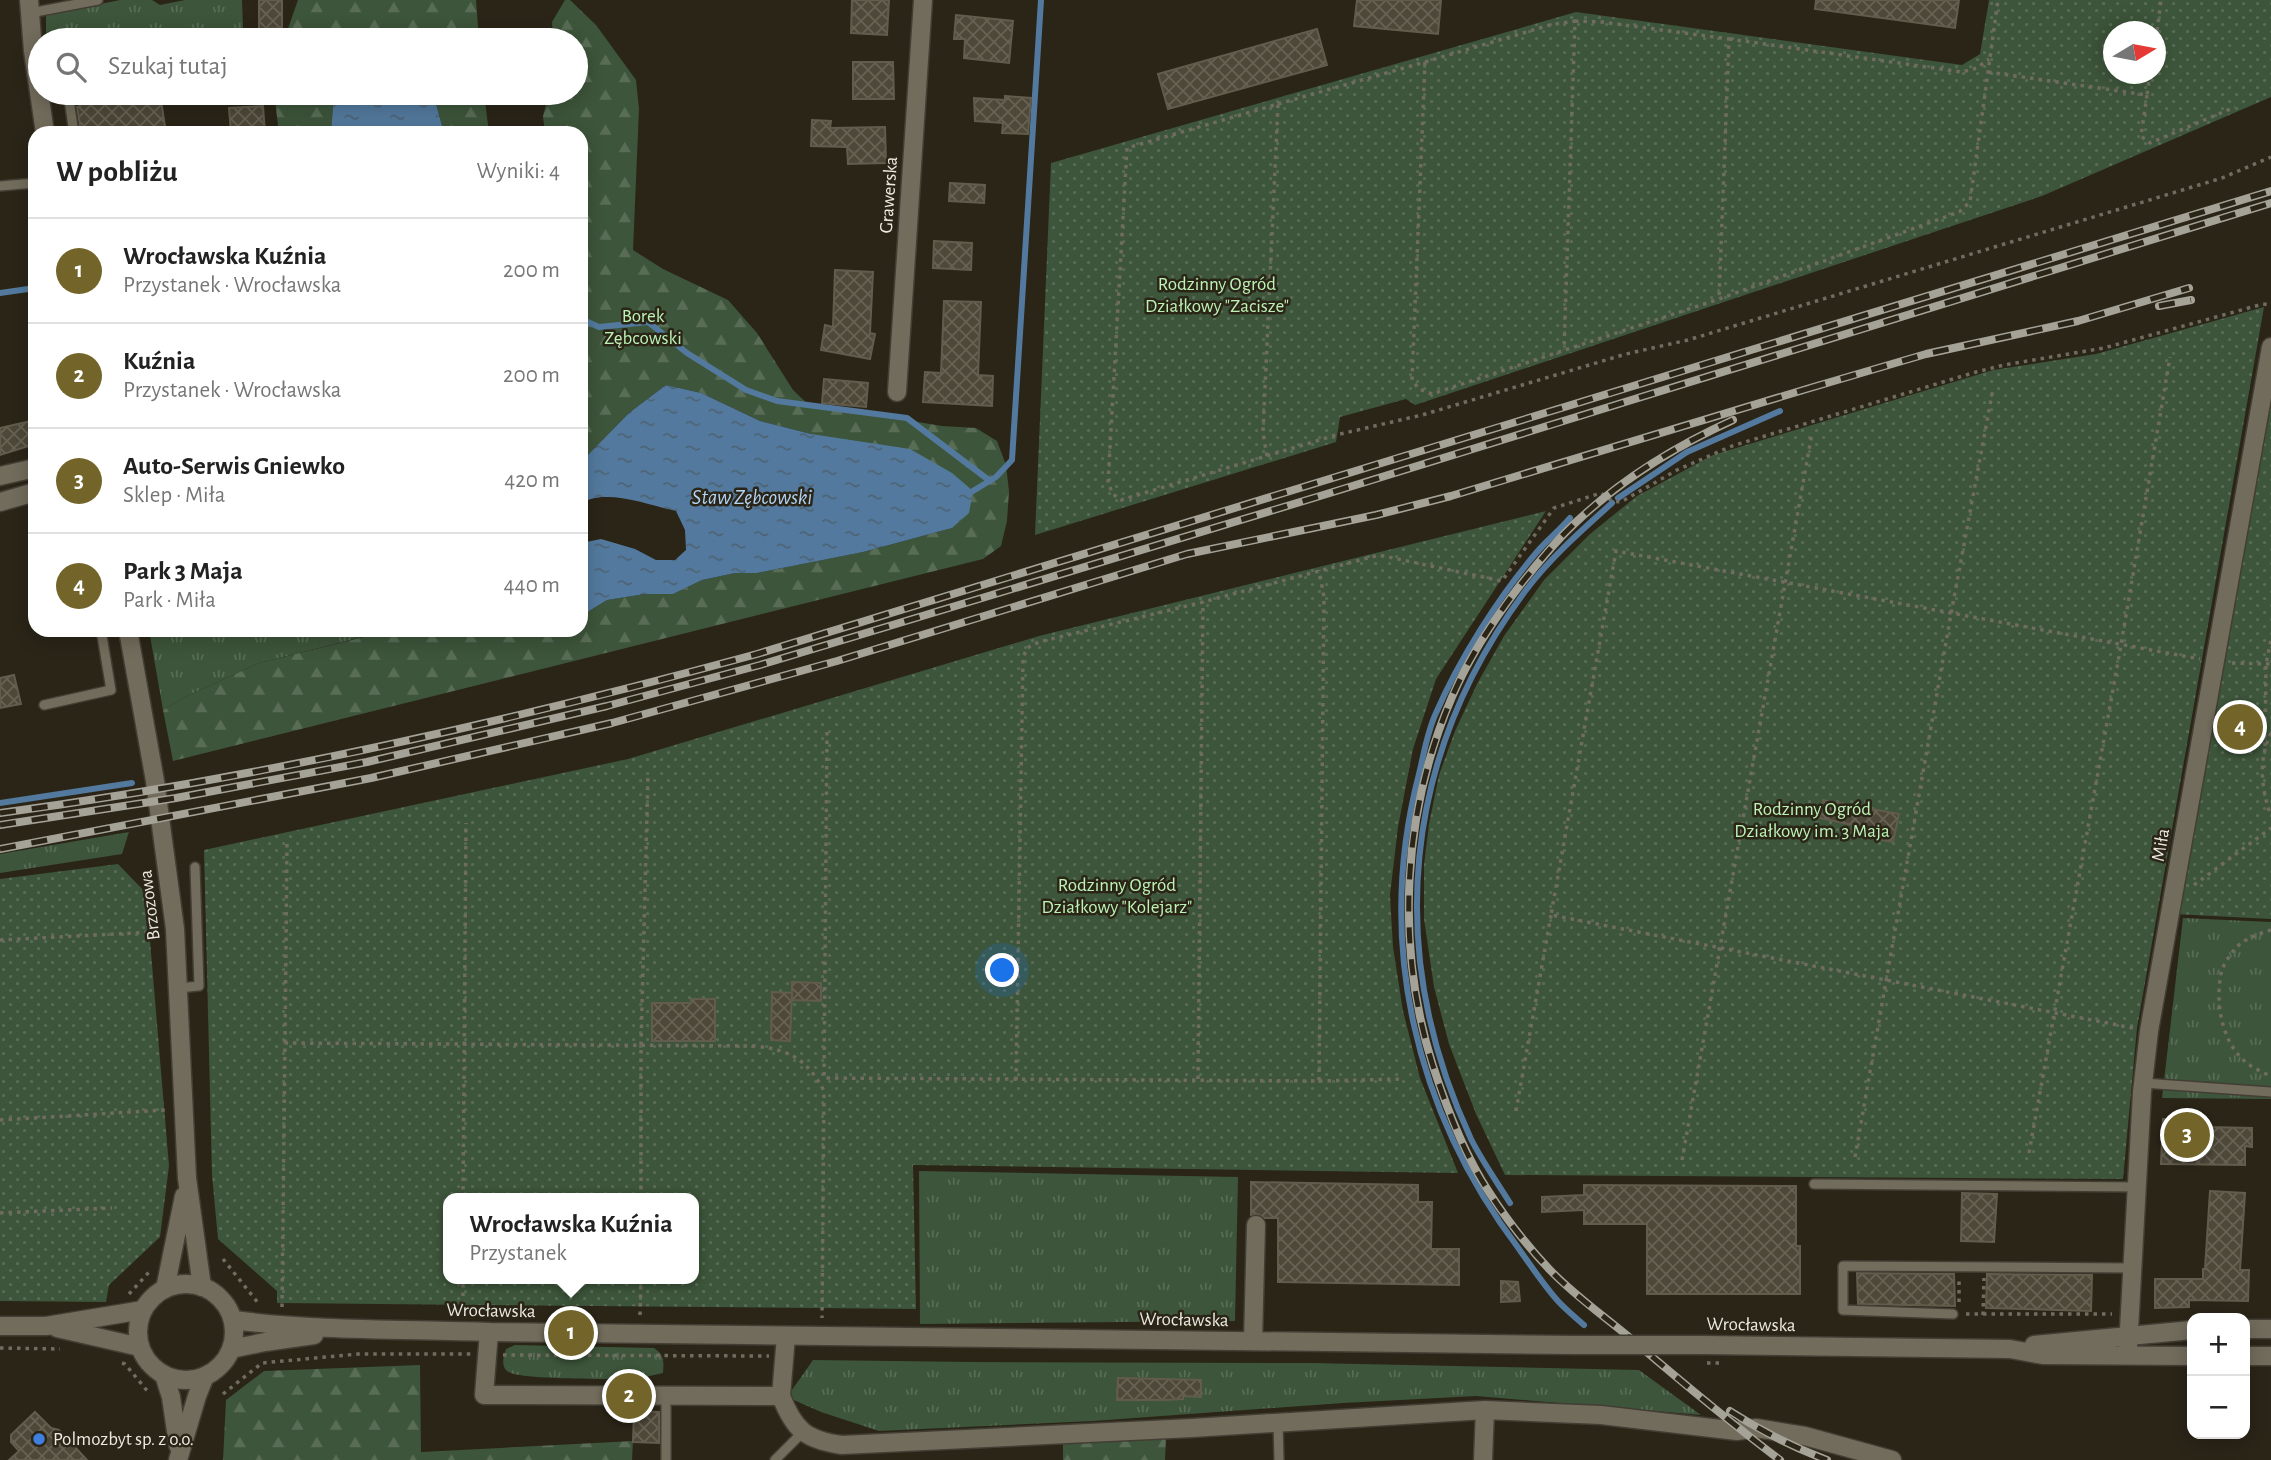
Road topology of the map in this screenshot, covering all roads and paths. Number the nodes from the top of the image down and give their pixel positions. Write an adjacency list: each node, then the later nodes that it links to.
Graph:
1 (98, 0): 5 (lane)
2 (923, 0): 30 (street, Grawerska)
3 (1998, 0): 10 (path)
4 (2161, 0): 7 (path)
5 (29, 7): 8 (street)
6 (1576, 21): 9 (path); 11 (path); 27 (path)
7 (2158, 21)
8 (33, 28)
9 (1729, 39): 10 (path); 24 (path)
10 (1989, 59): 12 (path)
11 (1425, 62): 15 (path); 27 (path)
12 (1988, 72): 14 (path); 24 (path)
13 (2149, 84): 14 (path)
14 (2147, 95): 18 (path)
15 (1278, 104): 32 (path); 32 (path)
16 (42, 105): 19 (street)
17 (70, 105): 20 (lane)
18 (2235, 107)
19 (44, 126)
20 (74, 126)
21 (2271, 157): 32 (path)
22 (28, 184): 23 (lane)
23 (0, 186)
24 (1719, 299): 27 (path)
25 (2271, 304): 37 (path)
26 (2271, 347): 45 (street, Miła)
27 (1564, 350)
28 (2170, 357): 44 (path)
29 (1993, 389): 40 (path)
30 (897, 392)
31 (1812, 433): 38 (path)
32 (1267, 456)
33 (28, 470): 34 (street)
34 (0, 476)
35 (28, 494): 36 (street)
36 (0, 502)
37 (1318, 570): 39 (path); 75 (path)
38 (1785, 582): 40 (path); 58 (path); 62 (path)
39 (1203, 602): 73 (path); 74 (path)
40 (1951, 614): 44 (path); 63 (path)
41 (102, 637): 47 (lane)
42 (129, 637): 64 (street, Brzozowa)
43 (2271, 640): 46 (path)
44 (2121, 645): 45 (path); 65 (path)
45 (2208, 661): 46 (path); 57 (street, Miła)
46 (2268, 664): 50 (path)
47 (44, 705)
48 (827, 732): 71 (path)
49 (2271, 733): 50 (path)
50 (2265, 746): 52 (path)
51 (648, 773): 69 (path)
52 (2271, 816)
53 (466, 823): 68 (path)
54 (2271, 828): 57 (path)
55 (287, 842): 67 (path)
56 (195, 867): 64 (lane)
57 (2173, 901): 76 (street, Miła)
58 (1551, 915): 62 (path); 80 (path)
59 (2271, 930): 70 (path)
60 (150, 932): 61 (path)
61 (0, 940)
62 (1718, 948): 63 (path); 84 (path)
63 (1887, 980): 65 (path); 83 (path)
64 (179, 988): 85 (street, Brzozowa)
65 (2053, 1012): 66 (path); 82 (path)
66 (2137, 1028)
67 (285, 1043): 68 (path); 107 (path)
68 (464, 1043): 69 (path); 88 (path)
69 (641, 1046): 77 (path); 89 (path)
70 (2271, 1077)
71 (824, 1078): 73 (path); 77 (path)
72 (1402, 1079): 75 (path)
73 (1016, 1080): 74 (path)
74 (1198, 1080): 75 (path)
75 (1319, 1081)
76 (2143, 1083): 78 (lane); 87 (street, Miła)
77 (824, 1091): 104 (path)
78 (2271, 1092)
79 (163, 1110): 81 (path)
80 (1516, 1111)
81 (0, 1120)
82 (2029, 1153)
83 (1855, 1157)
84 (1682, 1160)
85 (187, 1178): 100 (street, Brzozowa); 101 (street, Brzozowa)
86 (1814, 1184): 87 (lane)
87 (2138, 1187): 96 (street, Miła)
88 (463, 1193)
89 (641, 1193)
90 (112, 1208): 91 (path)
91 (0, 1213)
92 (1256, 1226): 122 (street)
93 (223, 1259): 106 (path)
94 (1959, 1267): 95 (lane); 108 (path); 108 (lane)
95 (1984, 1267): 96 (lane); 111 (path)
96 (2133, 1268): 109 (street, Miła)
97 (152, 1269): 102 (path)
98 (463, 1284): 110 (path)
99 (641, 1284): 103 (path)
100 (202, 1287): 101 (street); 112 (street)
101 (165, 1289): 105 (street)
102 (125, 1298)
103 (640, 1307)
104 (822, 1307)
105 (143, 1310): 114 (street); 123 (street)
106 (263, 1310)
107 (282, 1310)
108 (1956, 1314): 111 (path)
109 (2130, 1314): 111 (path); 120 (street, Miła)
110 (463, 1315)
111 (1983, 1315)
112 (233, 1320): 117 (street, Wrocławska); 126 (street)
113 (0, 1326): 114 (street)
114 (46, 1326): 123 (street)
115 (2250, 1329): 116 (street)
116 (2271, 1329)
117 (358, 1330): 119 (street, Wrocławska); 126 (street, Wrocławska)
118 (2187, 1330): 120 (street, Wrocławska)
119 (489, 1332): 121 (street, Wrocławska); 128 (street)
120 (2129, 1335): 127 (street, Wrocławska); 129 (street, Miła)
121 (786, 1336): 122 (street, Wrocławska); 130 (street)
122 (1253, 1341): 127 (street, Wrocławska, bridge)
123 (140, 1347): 135 (street)
124 (0, 1348): 125 (path)
125 (72, 1349)
126 (231, 1349): 136 (street)
127 (2010, 1349): 129 (street, Wrocławska)
128 (488, 1354): 130 (path); 137 (path); 138 (street)
129 (2127, 1355): 131 (street, Wrocławska)
130 (785, 1356): 139 (street)
131 (2187, 1356)
132 (2250, 1356): 133 (street)
133 (2271, 1356)
134 (112, 1360): 140 (path)
135 (164, 1375): 136 (street); 144 (street)
136 (205, 1376): 144 (street)
137 (223, 1394)
138 (666, 1396): 139 (street); 145 (lane)
139 (781, 1396): 143 (street)
140 (155, 1399)
141 (1485, 1410): 142 (street); 148 (street); 149 (street)
142 (1279, 1422): 143 (street); 147 (lane)
143 (802, 1433): 146 (lane)
144 (179, 1456)
145 (666, 1460)
146 (775, 1460)
147 (1279, 1460)
148 (1483, 1460)
149 (1892, 1460)

